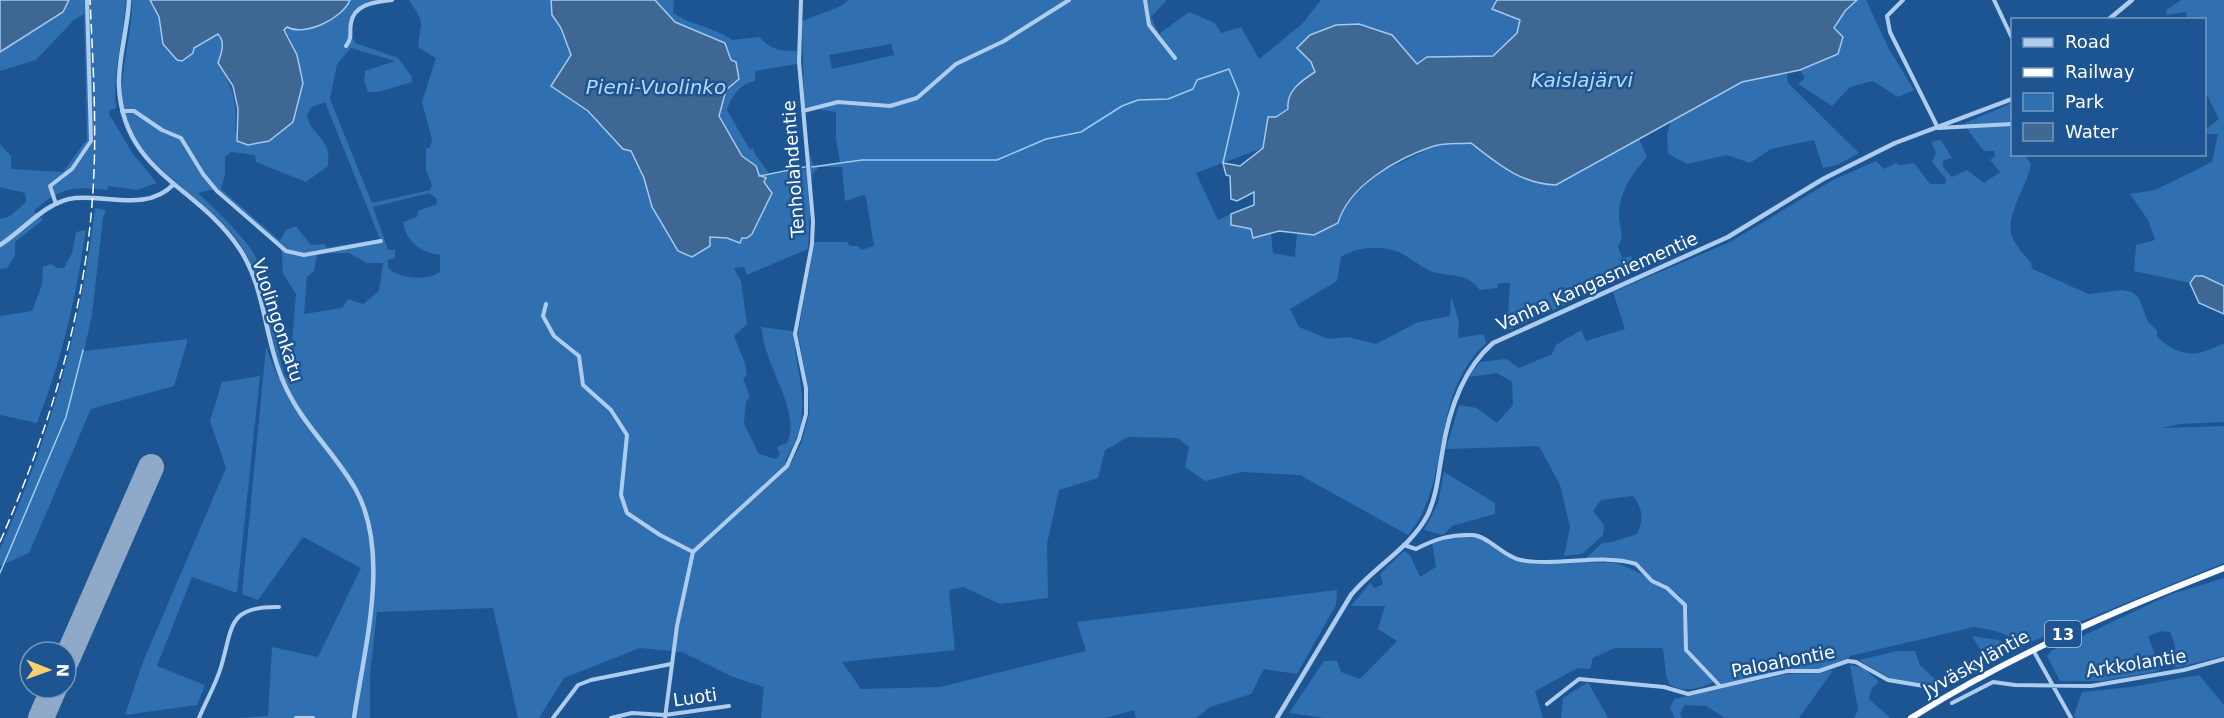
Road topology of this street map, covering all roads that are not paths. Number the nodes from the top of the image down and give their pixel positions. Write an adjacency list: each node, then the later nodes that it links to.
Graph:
1 (87, 0): 20 (street)
2 (129, 0): 15 (street, Vuolingonkatu)
3 (392, 0): 12 (street)
4 (801, 0): 16 (street, Tenholahdentie)
5 (1069, 0): 16 (street)
6 (1145, 0): 13 (street)
7 (1903, 0): 18 (street)
8 (1994, 0): 11 (street)
9 (2132, 0): 10 (street)
10 (2110, 18)
11 (2011, 34)
12 (346, 46)
13 (1175, 58)
14 (2011, 100): 18 (street, Vanha Kangasniementie)
15 (121, 111): 19 (street, Vuolingonkatu); 21 (street)
16 (802, 111): 25 (street, Tenholahdentie)
17 (2011, 124): 18 (street)
18 (1938, 128): 24 (street, Vanha Kangasniementie)
19 (174, 184): 20 (street); 41 (street, Vuolingonkatu)
20 (56, 204): 22 (street)
21 (381, 241)
22 (0, 244)
23 (546, 304): 25 (street)
24 (1404, 545): 33 (street); 44 (street, Vanha Kangasniementie)
25 (693, 552): 30 (street)
26 (2224, 568): 28 (highway, Jyväskyläntie / 13)
27 (279, 607): 38 (street)
28 (2032, 649): 31 (highway, Jyväskyläntie / 13); 32 (street)
29 (2224, 659): 32 (street, Arkkolantie)
30 (671, 664): 37 (street); 42 (street)
31 (1984, 674): 33 (street, Paloahontie); 45 (highway, Jyväskyläntie / 13)
32 (2051, 686): 34 (street, Arkkolantie); 46 (street)
33 (1720, 687): 35 (street, Paloahontie)
34 (1952, 703)
35 (1547, 704)
36 (729, 706): 37 (street, Luoti)
37 (665, 716): 43 (street, Luoti)
38 (199, 718)
39 (296, 718): 40 (street)
40 (313, 718)
41 (354, 718)
42 (553, 718)
43 (611, 718)
44 (1277, 718)
45 (1911, 718)
46 (2071, 718)

